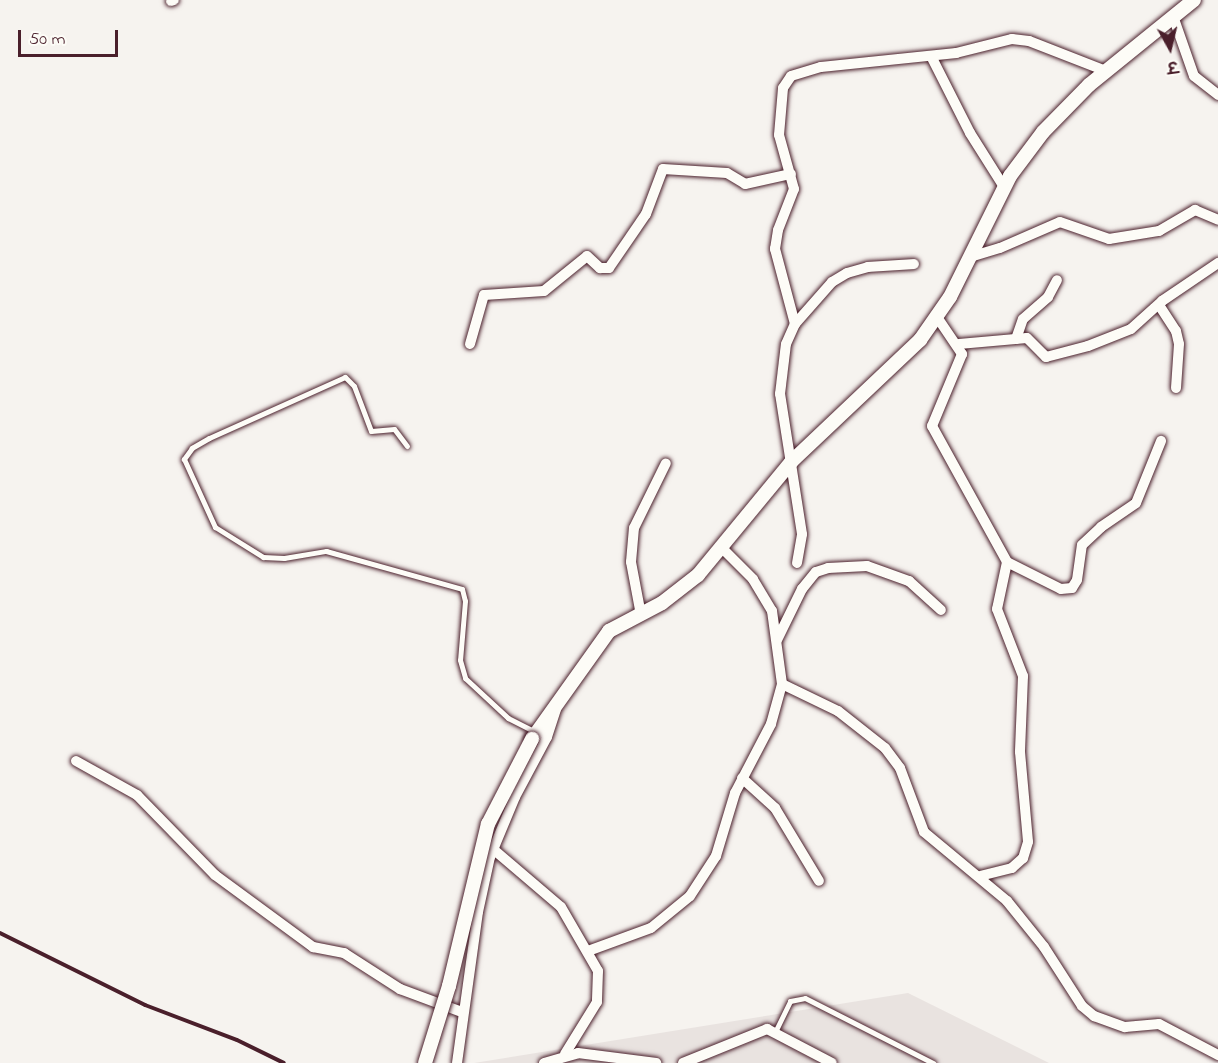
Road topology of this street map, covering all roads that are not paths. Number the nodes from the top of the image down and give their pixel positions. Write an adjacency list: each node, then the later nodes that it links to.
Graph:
1 (1194, 0): 2 (street)
2 (1174, 19): 4 (street); 5 (street)
3 (932, 56): 4 (street); 6 (street); 7 (street)
4 (1106, 70): 7 (street)
5 (1218, 95)
6 (791, 174): 15 (street); 17 (street)
7 (1004, 187): 9 (street)
8 (1218, 220): 9 (street)
9 (970, 257): 14 (street)
10 (1218, 263): 13 (street)
11 (914, 264): 15 (street)
12 (1058, 280): 16 (street)
13 (1159, 304): 16 (street); 19 (street)
14 (937, 317): 18 (street); 22 (street)
15 (795, 324): 22 (street)
16 (1016, 339): 18 (street)
17 (470, 344)
18 (959, 344): 25 (street)
19 (1176, 388)
20 (1161, 441): 25 (street)
21 (407, 446): 32 (lane)
22 (791, 462): 24 (street); 26 (street)
23 (666, 463): 28 (street)
24 (721, 547): 28 (street); 29 (street)
25 (1006, 562): 36 (street)
26 (797, 563)
27 (941, 610): 29 (street)
28 (641, 615): 31 (street)
29 (777, 640): 30 (street)
30 (782, 684): 34 (street); 36 (street)
31 (557, 705): 32 (street); 35 (street)
32 (535, 736): 43 (street, bridge)
33 (76, 761): 39 (street)
34 (742, 778): 37 (street); 38 (street)
35 (494, 849): 38 (street); 39 (street)
36 (981, 876): 42 (street)
37 (819, 881)
38 (588, 951): 41 (street)
39 (462, 1012): 44 (street)
40 (776, 1030): 47 (street); 48 (street); 49 (lane)
41 (565, 1054): 45 (street); 46 (street)
42 (1218, 1055)
43 (425, 1063)
44 (457, 1063)
45 (544, 1063)
46 (656, 1063)
47 (682, 1063)
48 (832, 1063)
49 (933, 1063)

